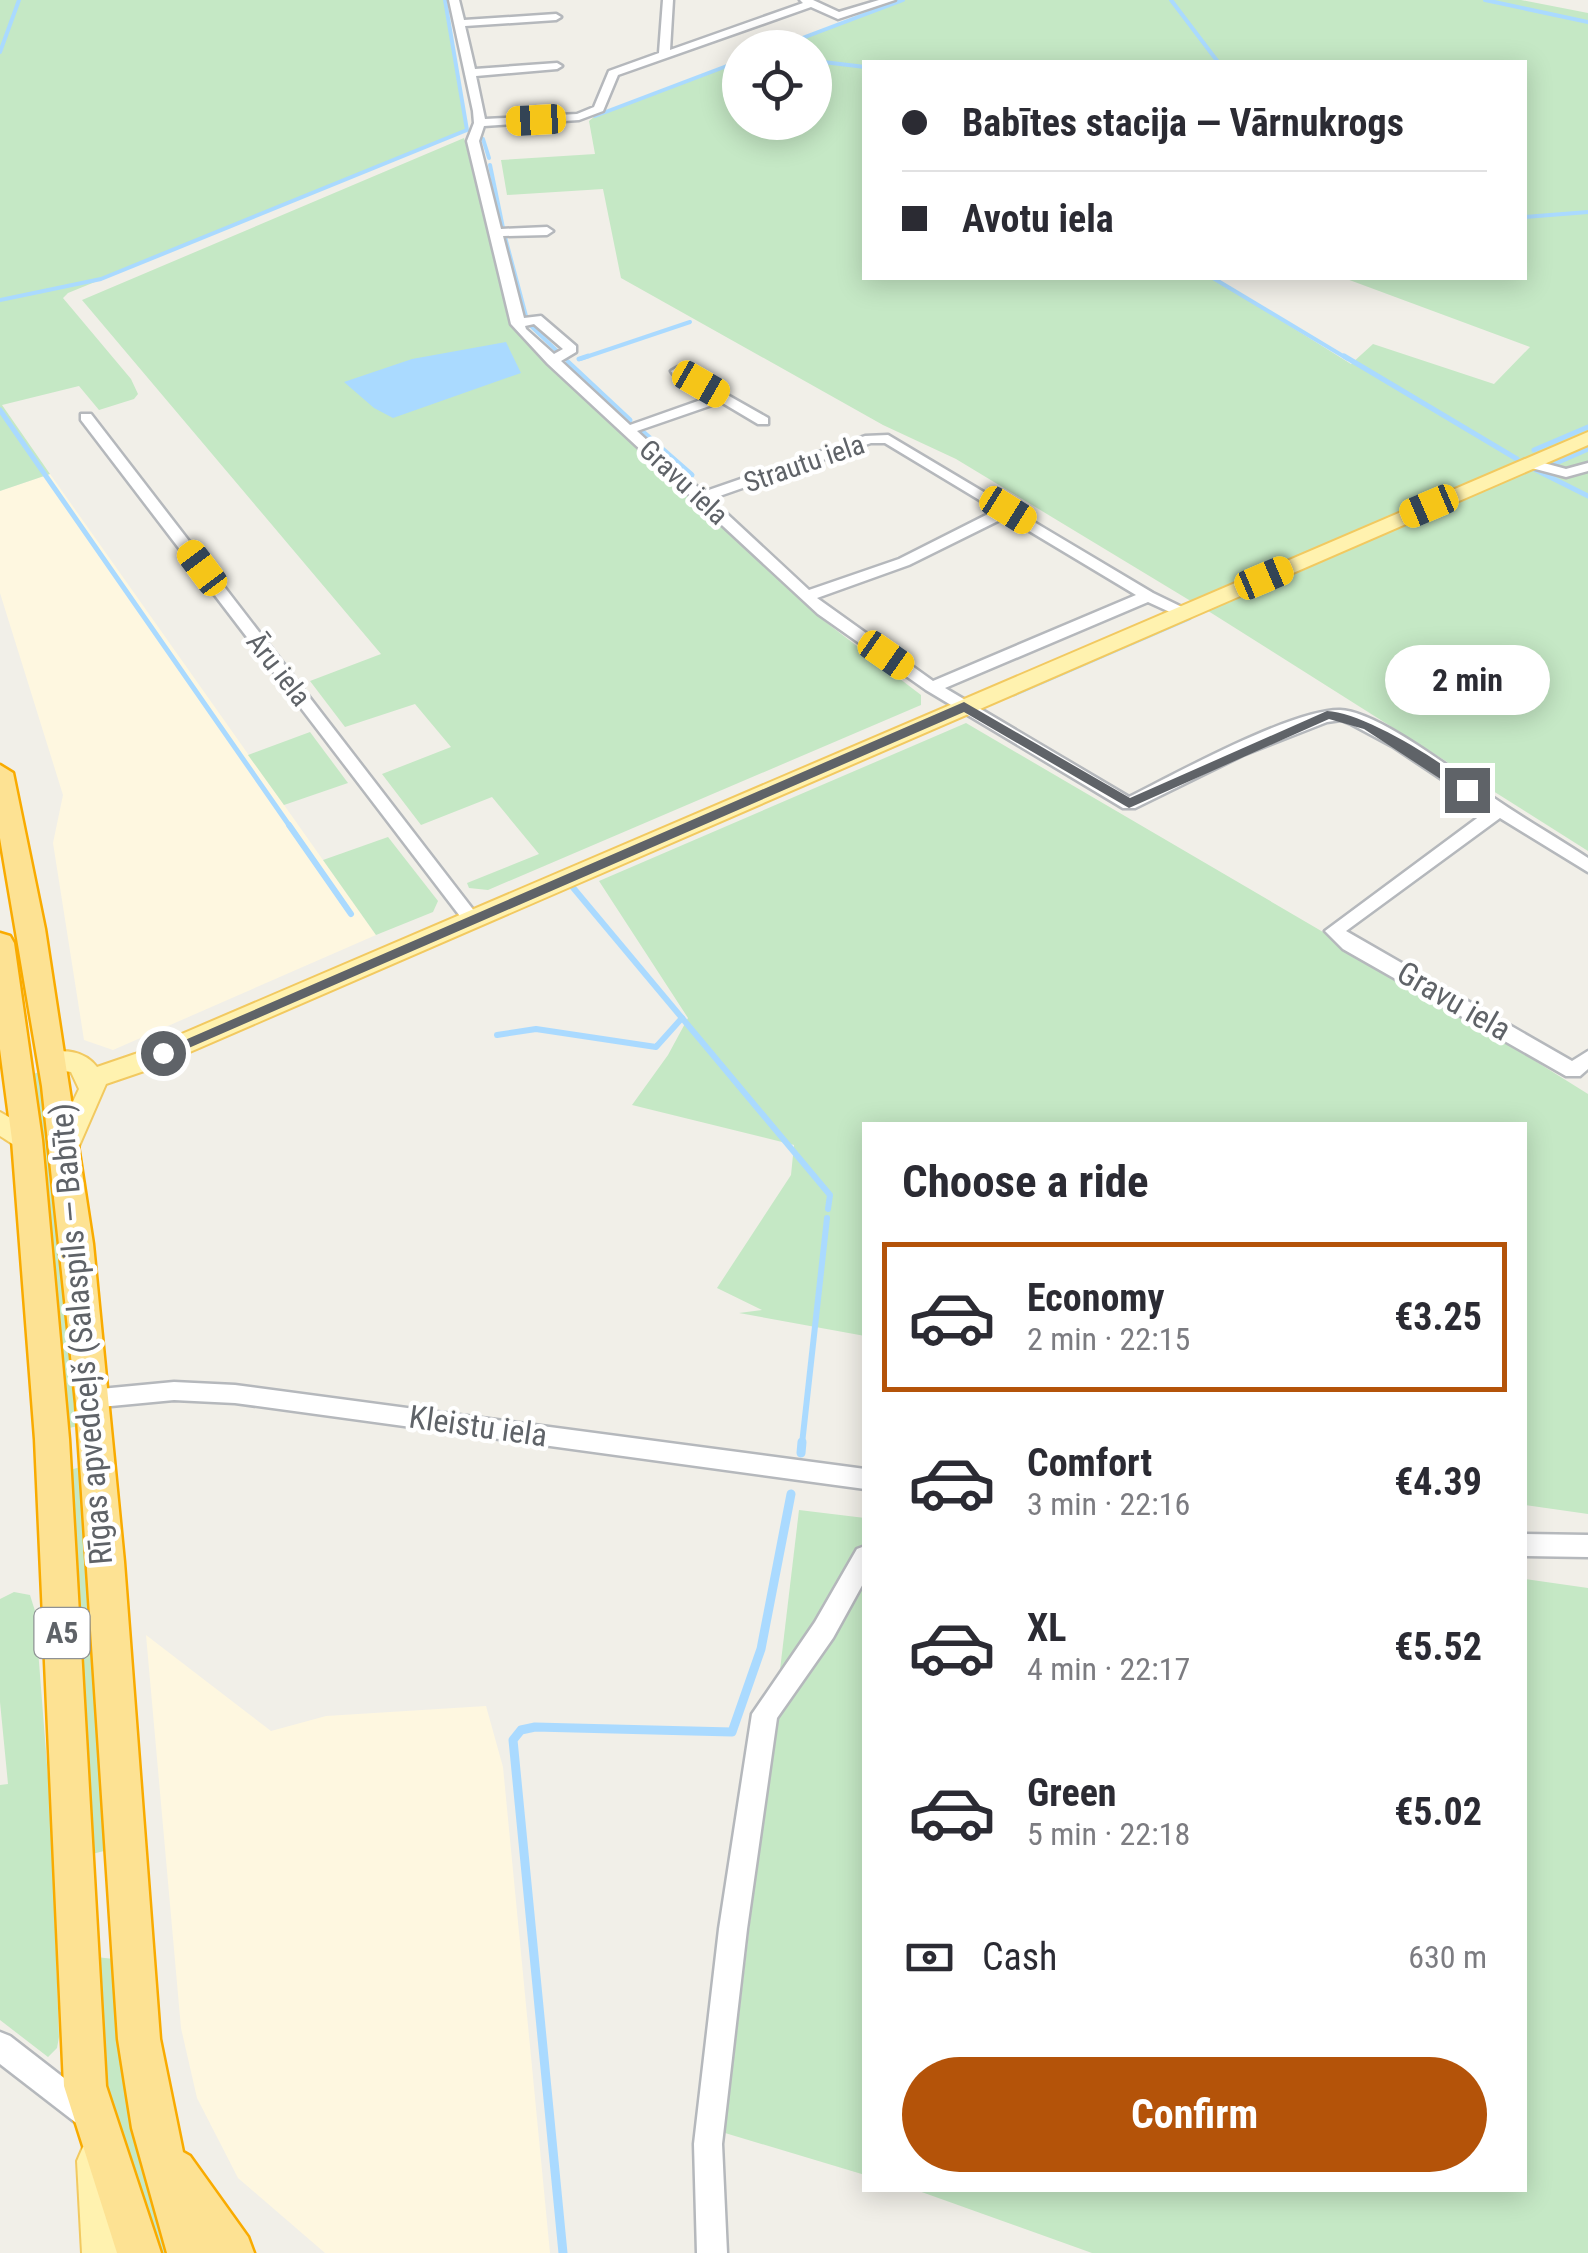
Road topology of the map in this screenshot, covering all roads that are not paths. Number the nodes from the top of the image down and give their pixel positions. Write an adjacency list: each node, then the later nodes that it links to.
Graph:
1 (454, 0): 6 (street)
2 (668, 0): 7 (street)
3 (890, 0): 4 (street)
4 (807, 2): 7 (street)
5 (556, 18): 6 (street)
6 (459, 23): 9 (street)
7 (664, 55): 10 (street)
8 (557, 66): 9 (street)
9 (470, 73): 10 (street)
10 (480, 123): 12 (street)
11 (547, 231): 12 (street)
12 (494, 233): 13 (street)
13 (517, 324): 14 (street, Gravu iela); 14 (street)
14 (553, 360): 19 (street, Gravu iela)
15 (678, 371): 16 (street)
16 (723, 397): 18 (street); 19 (street)
17 (86, 417): 33 (street, Āru iela)
18 (763, 421)
19 (628, 430): 23 (street, Gravu iela)
20 (1588, 438): 21 (main road)
21 (1528, 463): 22 (street); 27 (main road)
22 (1588, 467)
23 (701, 498): 24 (street, Strautu iela); 25 (street, Gravu iela)
24 (1008, 510): 25 (street); 26 (street, Strautu iela)
25 (807, 596): 28 (street, Gravu iela)
26 (1148, 596): 27 (street, Strautu iela); 28 (street)
27 (1183, 613): 29 (main road)
28 (932, 687): 29 (street, Gravu iela)
29 (964, 706): 31 (street, Gravu iela); 33 (main road)
30 (0, 773): 35 (highway, Rīgas apvedceļš (Salaspils — Babīte) / A5)
31 (1500, 810): 32 (street); 36 (street, Gravu iela)
32 (1588, 866)
33 (472, 920): 38 (main road)
34 (0, 944): 37 (highway, Rīgas apvedceļš (Salaspils — Babīte) / A5)
35 (54, 1061): 38 (main road); 40 (highway, Rīgas apvedceļš (Salaspils — Babīte) / A5)
36 (1581, 1065)
37 (9, 1077): 39 (highway, Rīgas apvedceļš (Salaspils — Babīte) / A5)
38 (91, 1078): 40 (main road)
39 (14, 1131): 47 (highway, Rīgas apvedceļš (Salaspils — Babīte) / A5)
40 (66, 1146): 41 (highway, Rīgas apvedceļš (Salaspils — Babīte) / A5)
41 (90, 1399): 42 (street, Kleistu iela); 48 (highway, Rīgas apvedceļš (Salaspils — Babīte) / A5)
42 (862, 1478)
43 (1527, 1545): 44 (street)
44 (1588, 1546)
45 (862, 1562): 53 (street)
46 (6, 2053): 47 (street)
47 (95, 2125): 49 (main road, A5); 50 (highway, Rīgas apvedceļš (Salaspils — Babīte) / A5)
48 (154, 2128): 51 (highway, Rīgas apvedceļš (Salaspils — Babīte) / A5); 52 (highway)
49 (104, 2253)
50 (139, 2253)
51 (189, 2253)
52 (232, 2253)
53 (712, 2253)

